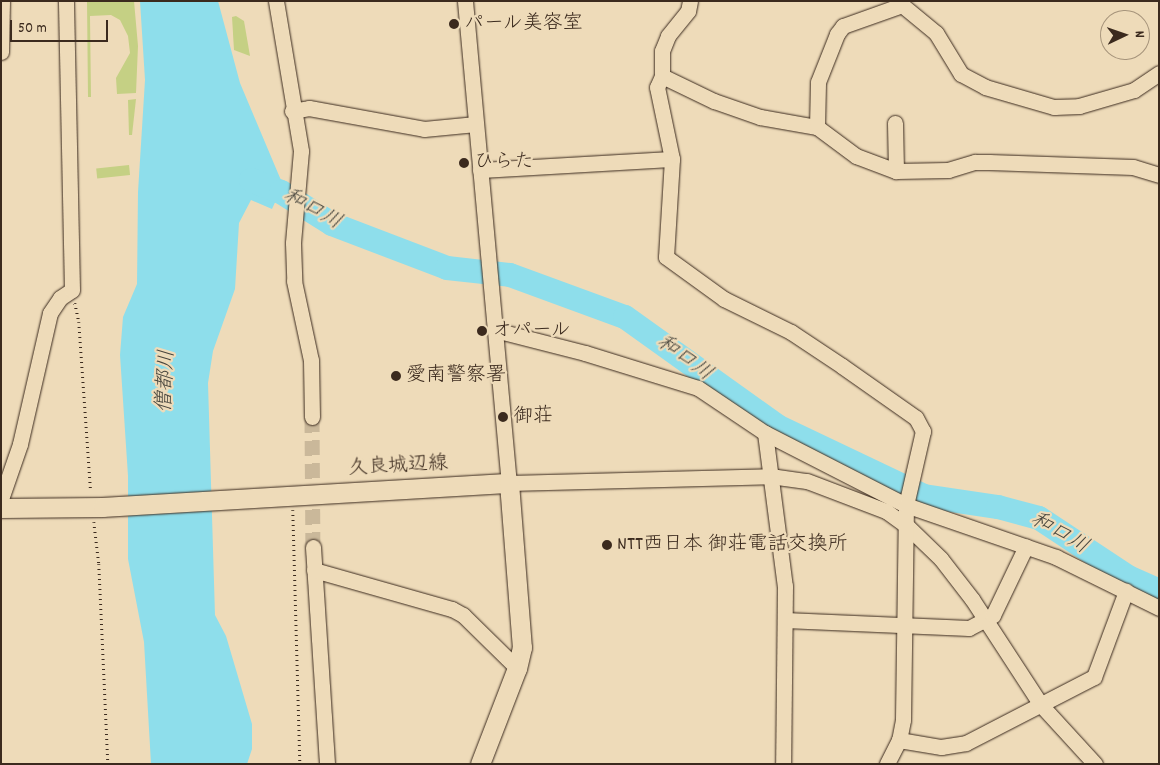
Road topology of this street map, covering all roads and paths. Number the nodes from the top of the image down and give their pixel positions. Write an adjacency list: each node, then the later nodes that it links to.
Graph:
1 (2, 1): 7 (street)
2 (66, 1): 18 (street)
3 (276, 1): 10 (street)
4 (465, 1): 12 (street)
5 (690, 1): 9 (street)
6 (903, 3): 8 (street); 13 (street)
7 (1, 52)
8 (1159, 73)
9 (662, 76): 13 (street); 14 (street)
10 (292, 111): 12 (street); 20 (street)
11 (895, 123): 16 (street)
12 (476, 124): 15 (street)
13 (817, 127): 16 (street)
14 (672, 159): 15 (street); 26 (street)
15 (480, 170): 19 (street)
16 (896, 171): 17 (street)
17 (1159, 175)
18 (72, 290): 25 (street); 27 (path)
19 (495, 330): 21 (street); 23 (street)
20 (312, 417)
21 (765, 433): 22 (street); 26 (street)
22 (770, 476): 23 (street); 28 (street); 34 (street)
23 (510, 483): 24 (main road, 久良城辺線); 37 (main road)
24 (293, 496): 27 (main road, 久良城辺線); 41 (path)
25 (2, 499): 27 (main road, 久良城辺線)
26 (908, 501): 28 (street); 29 (street)
27 (98, 507): 40 (path)
28 (907, 526): 35 (street); 36 (street)
29 (1026, 546): 32 (street); 35 (street)
30 (313, 547): 31 (street)
31 (314, 570): 37 (street); 42 (street)
32 (1126, 592): 33 (street); 38 (street)
33 (1159, 608)
34 (785, 620): 36 (street); 44 (street)
35 (985, 620): 36 (street); 38 (street)
36 (906, 624): 39 (street)
37 (517, 668): 43 (main road)
38 (1041, 705): 39 (street); 46 (street)
39 (899, 740): 45 (street)
40 (108, 764)
41 (300, 764)
42 (326, 764)
43 (480, 764)
44 (783, 764)
45 (888, 764)
46 (1095, 764)

